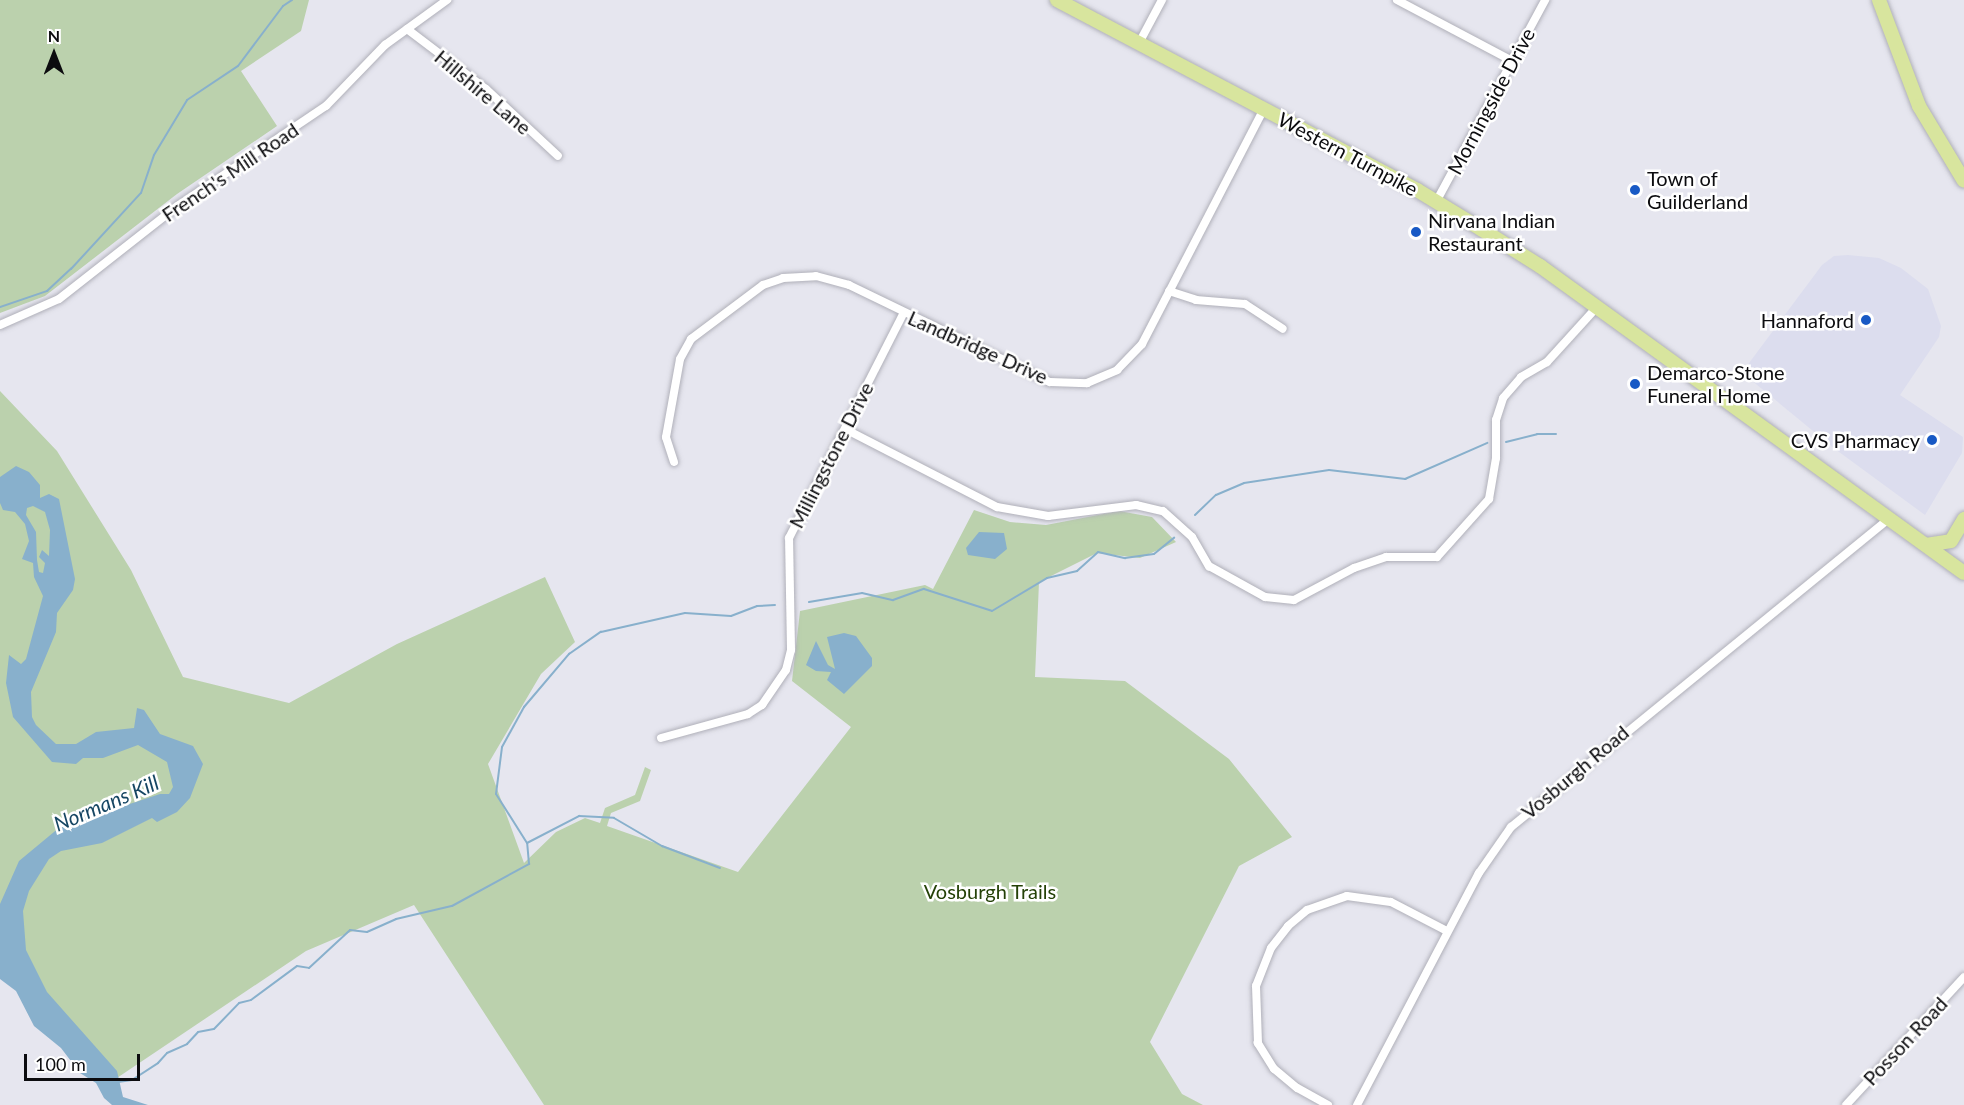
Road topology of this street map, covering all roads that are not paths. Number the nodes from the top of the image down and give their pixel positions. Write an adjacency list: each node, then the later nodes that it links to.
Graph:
1 (447, 0): 7 (street, French's Mill Road)
2 (1057, 0): 8 (main road, Western Turnpike)
3 (1162, 0): 8 (street)
4 (1397, 0): 9 (street)
5 (1545, 0): 9 (street, Morningside Drive)
6 (1879, 0): 12 (main road)
7 (406, 29): 11 (street, Hillshire Lane); 17 (street, French's Mill Road)
8 (1139, 43): 10 (main road, Western Turnpike)
9 (1512, 62): 13 (street, Morningside Drive)
10 (1264, 109): 13 (main road, Western Turnpike); 14 (street, Landbridge Drive)
11 (558, 156)
12 (1964, 181)
13 (1436, 202): 15 (main road, Western Turnpike)
14 (1169, 291): 16 (street, Landbridge Drive); 18 (street)
15 (1597, 307): 19 (street); 21 (main road, Western Turnpike)
16 (903, 314): 19 (street, Millingstone Drive); 20 (street, Landbridge Drive)
17 (0, 325)
18 (1283, 329)
19 (844, 429): 25 (street, Millingstone Drive)
20 (674, 462)
21 (1888, 519): 23 (main road, Western Turnpike); 26 (street, Vosburgh Road)
22 (1964, 519): 23 (main road)
23 (1926, 545): 24 (main road, Western Turnpike)
24 (1964, 568)
25 (661, 738)
26 (1447, 931): 28 (street); 29 (street, Vosburgh Road)
27 (1964, 977): 30 (street, Posson Road)
28 (1328, 1105)
29 (1357, 1105)
30 (1846, 1105)

